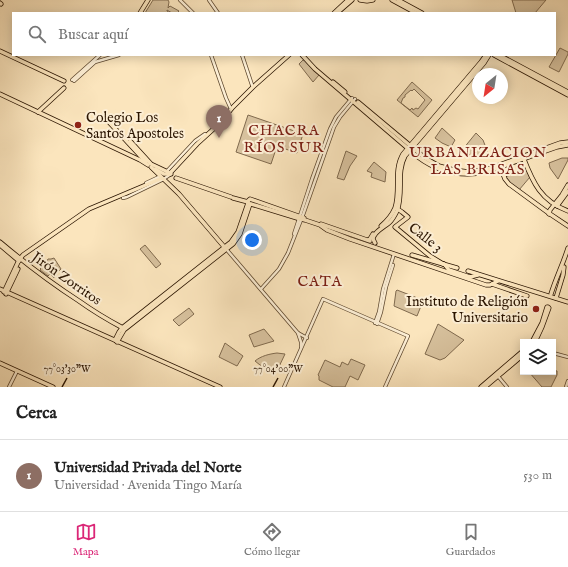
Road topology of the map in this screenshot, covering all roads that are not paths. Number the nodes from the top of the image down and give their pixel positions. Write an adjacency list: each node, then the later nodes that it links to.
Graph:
1 (147, 0): 10 (main road)
2 (180, 0): 11 (street)
3 (208, 0): 12 (street)
4 (348, 0): 13 (main road)
5 (352, 0): 14 (main road)
6 (360, 0): 7 (main road)
7 (373, 0)
8 (392, 0): 15 (main road)
9 (398, 0): 16 (main road)
10 (140, 12)
11 (192, 12)
12 (217, 12)
13 (335, 12)
14 (338, 12)
15 (414, 12)
16 (420, 12)
17 (0, 51): 30 (main road)
18 (99, 56): 29 (street)
19 (116, 56): 29 (street)
20 (211, 56): 37 (street)
21 (242, 56): 32 (street)
22 (285, 56): 32 (main road)
23 (288, 56): 32 (main road)
24 (304, 56): 36 (main road)
25 (485, 56): 43 (main road)
26 (488, 56): 43 (main road)
27 (496, 56): 35 (main road)
28 (501, 56): 35 (main road)
29 (78, 76): 31 (street)
30 (64, 81)
31 (73, 81)
32 (253, 86): 37 (main road)
33 (64, 88): 38 (main road)
34 (0, 94): 38 (main road)
35 (568, 94)
36 (353, 100): 43 (main road); 56 (street)
37 (230, 108): 47 (main road)
38 (38, 112): 44 (main road)
39 (109, 120): 40 (main road)
40 (120, 132): 44 (main road); 44 (main road)
41 (568, 141): 45 (main road)
42 (568, 146): 45 (main road)
43 (410, 148): 46 (main road); 53 (main road)
44 (140, 156): 47 (main road); 47 (main road)
45 (523, 158): 46 (main road); 52 (main road)
46 (500, 167): 55 (main road)
47 (165, 175): 63 (main road); 68 (main road)
48 (176, 178): 51 (main road)
49 (568, 185): 52 (main road)
50 (568, 191): 52 (main road)
51 (250, 204): 56 (main road); 63 (main road)
52 (556, 205): 54 (main road); 55 (main road)
53 (396, 208): 60 (main road); 60 (main road); 70 (main road, Calle 3)
54 (568, 211)
55 (550, 214): 57 (main road)
56 (300, 218): 58 (main road); 77 (street)
57 (568, 226)
58 (327, 228): 59 (main road); 59 (main road)
59 (349, 235): 60 (main road); 65 (main road)
60 (368, 240)
61 (0, 242): 68 (main road, Jirón Zorritos)
62 (0, 245): 68 (main road, Jirón Zorritos)
63 (227, 248): 77 (street); 85 (main road)
64 (568, 248): 79 (main road)
65 (394, 254): 69 (main road); 81 (street)
66 (568, 254): 82 (main road)
67 (412, 256): 69 (main road)
68 (20, 260): 78 (main road); 85 (main road, Jirón Zorritos)
69 (418, 260): 70 (main road); 75 (main road); 76 (main road)
70 (443, 264): 72 (main road); 74 (main road)
71 (393, 265): 81 (street)
72 (457, 268)
73 (480, 275): 74 (main road); 74 (main road); 75 (main road); 76 (main road)
74 (468, 276)
75 (480, 281): 76 (main road)
76 (495, 282): 80 (main road); 82 (main road)
77 (261, 289): 86 (street)
78 (4, 292): 88 (main road)
79 (551, 294)
80 (527, 296)
81 (383, 297): 84 (street)
82 (556, 298): 83 (main road)
83 (568, 302)
84 (376, 323): 87 (street); 105 (street)
85 (123, 329): 88 (main road)
86 (298, 332): 87 (street); 90 (street)
87 (307, 338): 90 (street); 104 (street)
88 (116, 341): 102 (main road); 103 (main road)
89 (533, 342): 89 (main road)
90 (300, 351): 104 (street)
91 (520, 354): 97 (main road)
92 (556, 354): 94 (street)
93 (520, 357): 97 (main road)
94 (568, 357)
95 (0, 364): 96 (main road)
96 (16, 371): 99 (street); 100 (main road); 101 (main road)
97 (497, 375): 106 (main road); 107 (main road); 108 (street)
98 (568, 381): 109 (street)
99 (9, 387)
100 (48, 387)
101 (53, 387)
102 (214, 387)
103 (220, 387)
104 (285, 387)
105 (384, 387)
106 (481, 387)
107 (485, 387)
108 (507, 387)
109 (566, 387)

